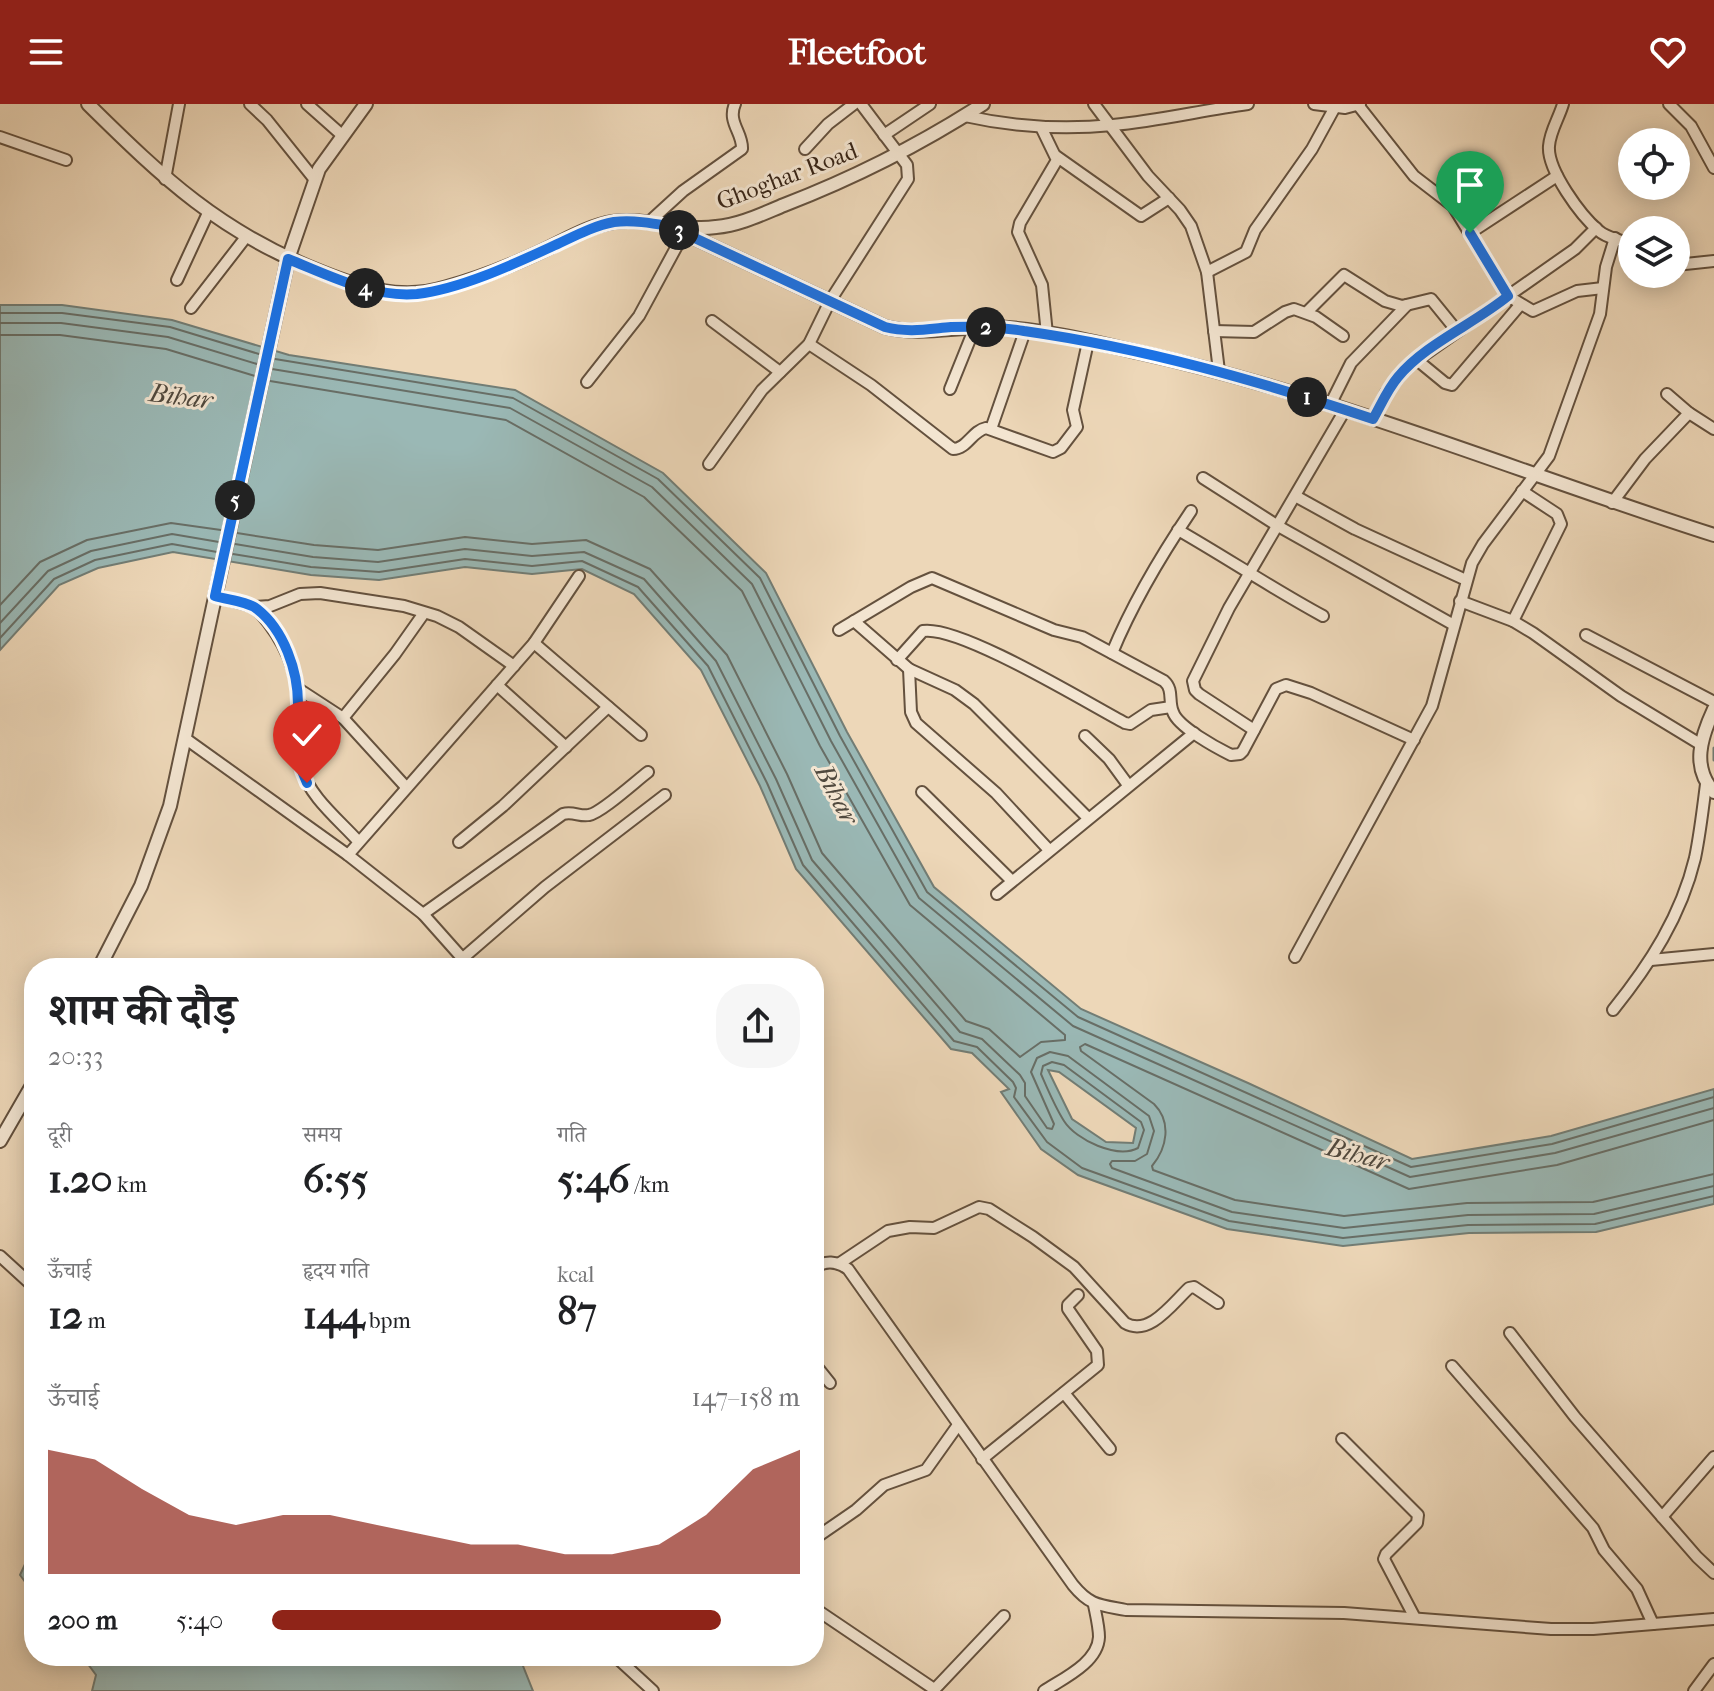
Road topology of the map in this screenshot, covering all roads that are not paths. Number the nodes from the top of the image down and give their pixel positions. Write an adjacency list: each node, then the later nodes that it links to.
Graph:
1 (88, 104): 30 (street, Ghoghar Road)
2 (179, 104): 30 (street)
3 (250, 104): 31 (street)
4 (307, 104): 22 (street)
5 (366, 104): 22 (street)
6 (735, 104): 34 (street)
7 (854, 104): 24 (street)
8 (861, 104): 21 (street)
9 (930, 104): 21 (street)
10 (983, 104): 18 (street, Ghoghar Road)
11 (1094, 104): 19 (street)
12 (1248, 104): 19 (street)
13 (1315, 104): 17 (street)
14 (1563, 104): 29 (street)
15 (1669, 104): 28 (street)
16 (1359, 105): 17 (street); 38 (street)
17 (1335, 107): 45 (street)
18 (965, 116): 20 (street); 25 (street, Ghoghar Road)
19 (1110, 126): 20 (street); 32 (street)
20 (1041, 127): 26 (street)
21 (884, 135): 25 (street)
22 (343, 136): 31 (street)
23 (0, 137): 27 (street)
24 (805, 149)
25 (898, 154): 35 (street, Ghoghar Road); 49 (street)
26 (1056, 156): 32 (street); 59 (street)
27 (66, 160)
28 (1714, 168)
29 (1557, 176): 36 (street); 38 (street)
30 (165, 179): 33 (street, Ghoghar Road)
31 (315, 180): 42 (street)
32 (1169, 198): 45 (street)
33 (208, 213): 39 (street, Ghoghar Road); 46 (street)
34 (648, 223): 35 (street, Ghoghar Road); 42 (street, Ghoghar Road)
35 (669, 226): 37 (street)
36 (1596, 228): 40 (street); 48 (street)
37 (684, 233): 49 (street); 66 (street)
38 (1470, 233): 48 (street)
39 (246, 237): 42 (street, Ghoghar Road); 52 (street)
40 (1615, 238): 41 (street); 47 (street)
41 (1618, 239)
42 (288, 259): 88 (street)
43 (1714, 261): 44 (street)
44 (1690, 264)
45 (1207, 272): 57 (street)
46 (177, 280)
47 (1603, 288): 51 (street); 76 (street)
48 (1508, 296): 51 (street); 58 (street)
49 (830, 301): 55 (street); 62 (street)
50 (1407, 305): 53 (street); 58 (street); 69 (street)
51 (1520, 305): 63 (street)
52 (191, 308)
53 (1307, 312): 57 (street); 60 (street)
54 (712, 321): 65 (street)
55 (975, 327): 56 (street); 67 (street)
56 (1025, 331): 59 (street); 73 (street)
57 (1214, 331): 64 (street)
58 (1457, 331): 63 (street)
59 (1047, 334): 61 (street)
60 (1343, 336)
61 (1088, 342): 64 (street); 73 (street)
62 (809, 344): 65 (street); 73 (street)
63 (1417, 360): 72 (street)
64 (1219, 371): 69 (street)
65 (780, 372): 75 (street)
66 (587, 382)
67 (950, 389)
68 (1667, 394): 71 (street)
69 (1330, 405): 70 (street)
70 (1345, 410): 72 (street); 79 (street)
71 (1689, 413): 74 (street); 80 (street)
72 (1373, 419): 76 (street)
73 (991, 429)
74 (1714, 429)
75 (709, 464)
76 (1533, 475): 78 (street); 80 (street)
77 (1203, 478): 82 (street)
78 (1522, 491): 87 (street); 94 (street)
79 (1297, 497): 82 (street); 87 (street)
80 (1612, 503): 84 (street)
81 (1191, 511): 83 (street)
82 (1278, 526): 85 (street); 95 (street)
83 (1178, 530): 85 (street); 99 (street)
84 (1714, 535)
85 (1250, 573): 92 (street); 110 (street)
86 (579, 576): 98 (street)
87 (1466, 580): 89 (street)
88 (215, 596): 90 (street); 114 (street)
89 (1460, 601): 94 (street); 95 (street)
90 (255, 607): 91 (street); 104 (street)
91 (424, 613): 101 (street); 109 (street)
92 (1323, 616)
93 (854, 621): 96 (street); 99 (street); 100 (street)
94 (1513, 621): 116 (street)
95 (1454, 625): 115 (street)
96 (839, 630)
97 (1586, 635): 105 (street)
98 (534, 643): 101 (street); 106 (street)
99 (1112, 653): 107 (street)
100 (897, 660): 102 (street); 107 (street)
101 (514, 666): 103 (street)
102 (909, 669): 124 (street); 127 (street)
103 (497, 685): 117 (street); 120 (street)
104 (297, 688): 109 (street); 125 (street)
105 (1714, 702)
106 (608, 707): 112 (street); 117 (street)
107 (1171, 707): 111 (street)
108 (1714, 709): 116 (street)
109 (343, 718): 120 (street)
110 (1254, 730): 111 (street); 115 (street)
111 (1194, 733): 119 (street)
112 (641, 735)
113 (1085, 736): 119 (street)
114 (186, 739): 128 (street); 134 (street)
115 (1414, 740): 133 (street)
116 (1700, 744): 121 (street)
117 (566, 747): 126 (street)
118 (648, 772): 131 (street)
119 (1128, 785): 124 (street)
120 (406, 787): 125 (street)
121 (1710, 788): 136 (street)
122 (922, 792): 129 (street)
123 (665, 795): 135 (street)
124 (1088, 818): 127 (street)
125 (358, 841): 128 (street)
126 (459, 842)
127 (1049, 850): 129 (street)
128 (348, 855): 131 (street)
129 (1012, 881): 130 (street)
130 (997, 894)
131 (423, 914): 135 (street)
132 (1714, 954): 136 (street)
133 (1295, 957)
134 (104, 958)
135 (463, 958)
136 (1651, 960): 137 (street)
137 (1613, 1010)
138 (24, 1099): 139 (street)
139 (0, 1141)
140 (0, 1256): 143 (street)
141 (840, 1263): 142 (street); 145 (street); 151 (street)
142 (824, 1264)
143 (24, 1278)
144 (1078, 1295): 150 (street)
145 (1218, 1303)
146 (1510, 1333): 156 (street)
147 (1452, 1366): 164 (street)
148 (824, 1376): 149 (street)
149 (830, 1383)
150 (1064, 1393): 153 (street); 155 (street)
151 (958, 1425): 155 (street); 157 (street)
152 (1342, 1439): 162 (street)
153 (1110, 1449)
154 (1714, 1457): 156 (street)
155 (982, 1459): 159 (street)
156 (1662, 1517): 158 (street)
157 (824, 1532)
158 (1714, 1573)
159 (1094, 1605): 162 (street); 169 (street)
160 (824, 1615): 167 (street)
161 (1004, 1616): 167 (street)
162 (1415, 1618): 164 (street)
163 (1714, 1619): 164 (street)
164 (1653, 1624)
165 (1714, 1664): 170 (street)
166 (626, 1666): 168 (street)
167 (933, 1690)
168 (653, 1691)
169 (1044, 1691)
170 (1694, 1691)

